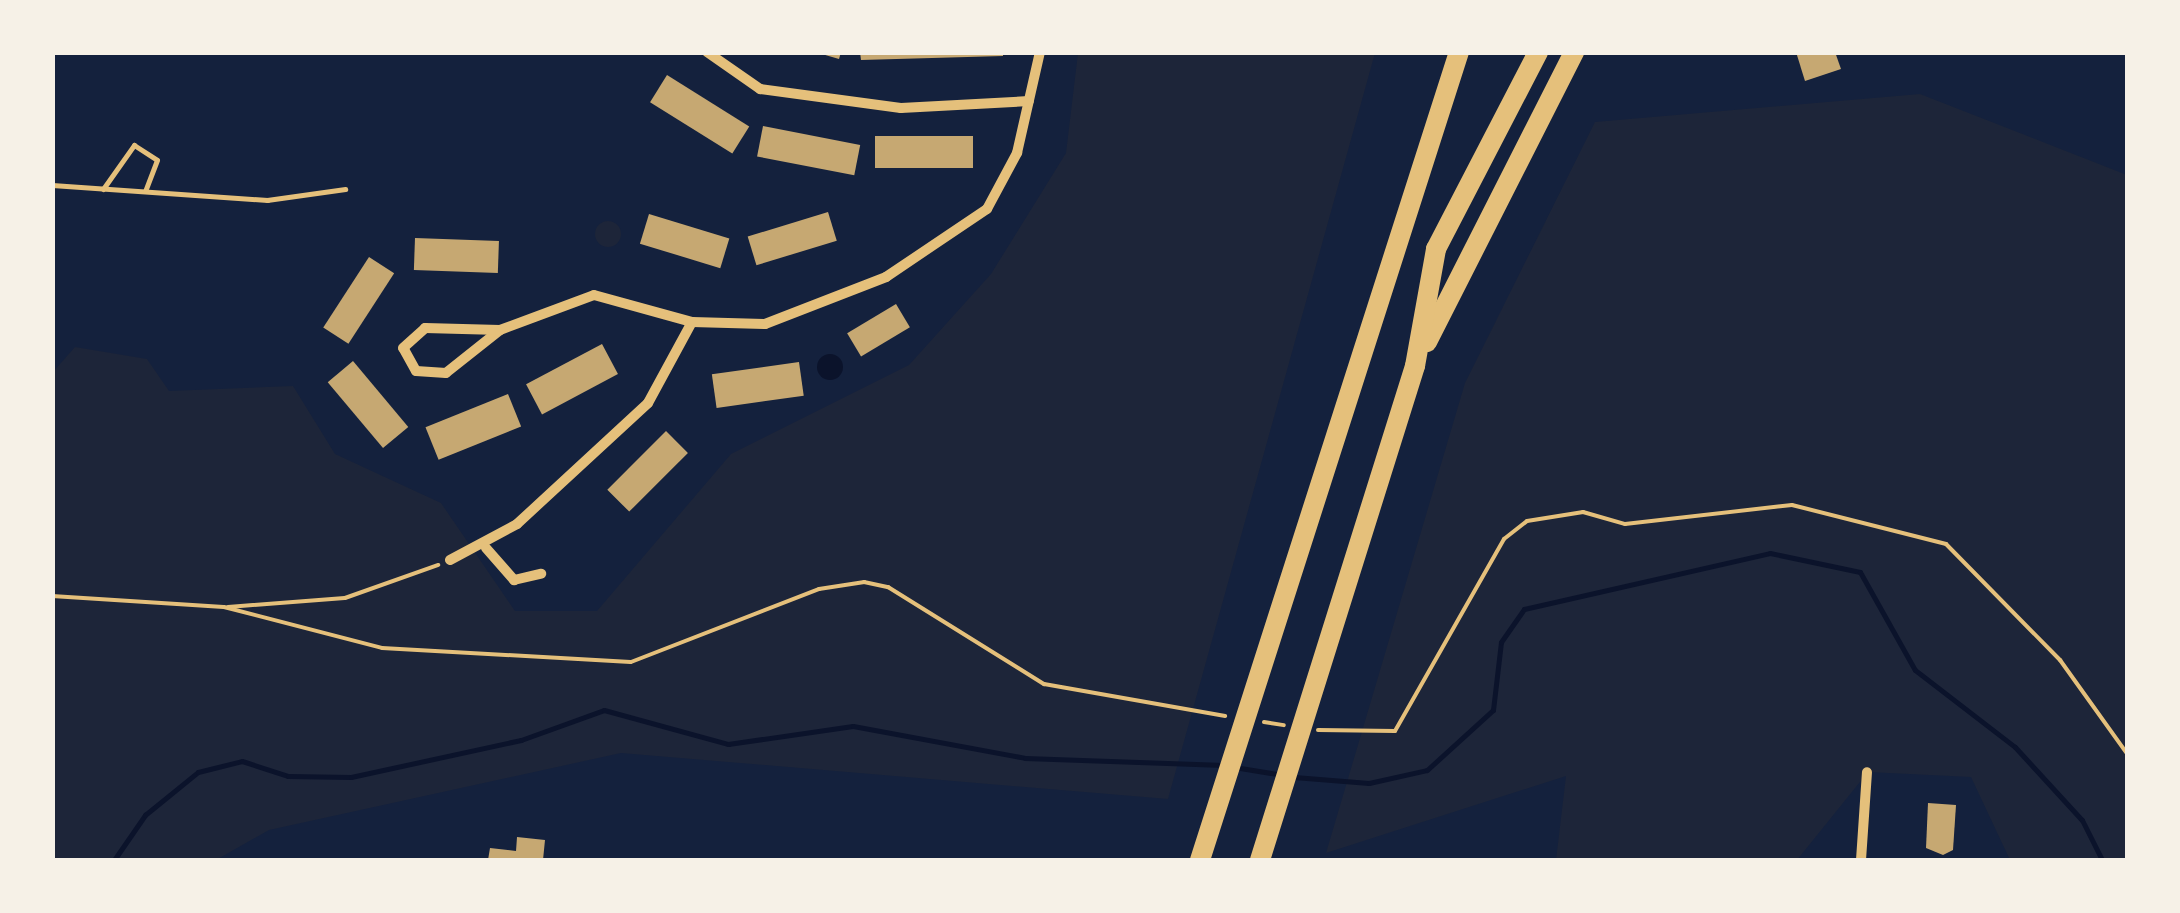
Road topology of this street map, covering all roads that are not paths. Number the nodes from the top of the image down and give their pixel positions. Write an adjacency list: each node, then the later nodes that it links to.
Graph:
1 (707, 52): 7 (street)
2 (1040, 52): 7 (street)
3 (1445, 52): 8 (highway)
4 (1459, 52): 8 (highway)
5 (1538, 52): 15 (highway)
6 (1574, 52): 15 (highway)
7 (1030, 102): 13 (street)
8 (1425, 138): 20 (highway)
9 (52, 184): 10 (lane)
10 (103, 189): 12 (lane); 12 (lane)
11 (345, 189): 12 (lane)
12 (143, 192)
13 (692, 322): 14 (street); 16 (street)
14 (500, 330): 14 (street)
15 (1415, 366): 21 (highway)
16 (486, 548): 17 (street); 18 (street)
17 (450, 560)
18 (541, 574)
19 (1867, 772): 22 (street)
20 (1203, 850)
21 (1260, 860)
22 (1861, 860)

